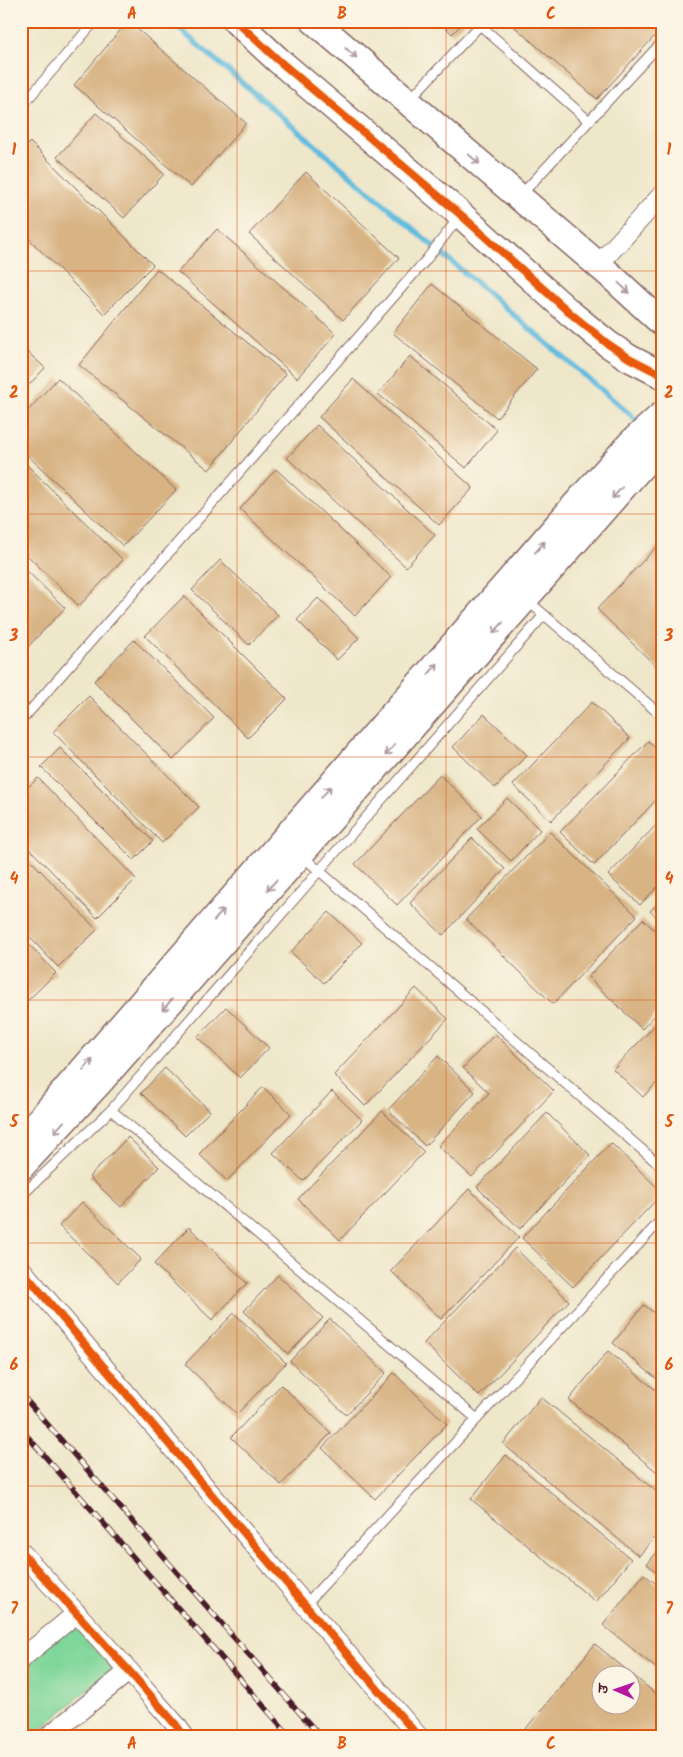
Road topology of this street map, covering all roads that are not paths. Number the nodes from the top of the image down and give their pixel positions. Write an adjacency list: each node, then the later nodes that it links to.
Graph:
1 (95, 21): 7 (lane)
2 (236, 21): 11 (main road)
3 (314, 21): 6 (main road, one-way to 6)
4 (482, 23): 6 (lane); 8 (lane)
5 (662, 42): 8 (lane)
6 (407, 102): 10 (main road, one-way to 10)
7 (21, 106)
8 (589, 120): 10 (lane)
9 (662, 195): 12 (street)
10 (518, 197): 12 (main road)
11 (461, 215): 14 (main road); 20 (lane)
12 (598, 265): 13 (main road, one-way to 13)
13 (662, 323)
14 (662, 375)
15 (662, 415): 23 (main road, one-way to 15)
16 (662, 443): 17 (main road, one-way to 17)
17 (524, 598): 18 (lane); 21 (main road, one-way to 21)
18 (544, 615): 19 (lane); 22 (lane)
19 (662, 716)
20 (21, 721)
21 (299, 854): 22 (lane); 23 (main road, one-way to 23)
22 (319, 871): 24 (lane); 27 (lane)
23 (193, 960): 25 (main road, one-way to 23); 26 (main road, one-way to 26)
24 (111, 1110): 28 (lane); 31 (lane)
25 (21, 1141)
26 (21, 1167)
27 (662, 1167)
28 (21, 1196)
29 (662, 1219): 31 (lane)
30 (21, 1269): 33 (street)
31 (477, 1419): 33 (lane)
32 (23, 1556): 34 (street)
33 (306, 1605): 39 (street)
34 (77, 1613): 35 (street); 36 (street)
35 (21, 1658)
36 (129, 1671): 37 (street); 38 (street)
37 (175, 1732)
38 (48, 1736)
39 (418, 1736)

